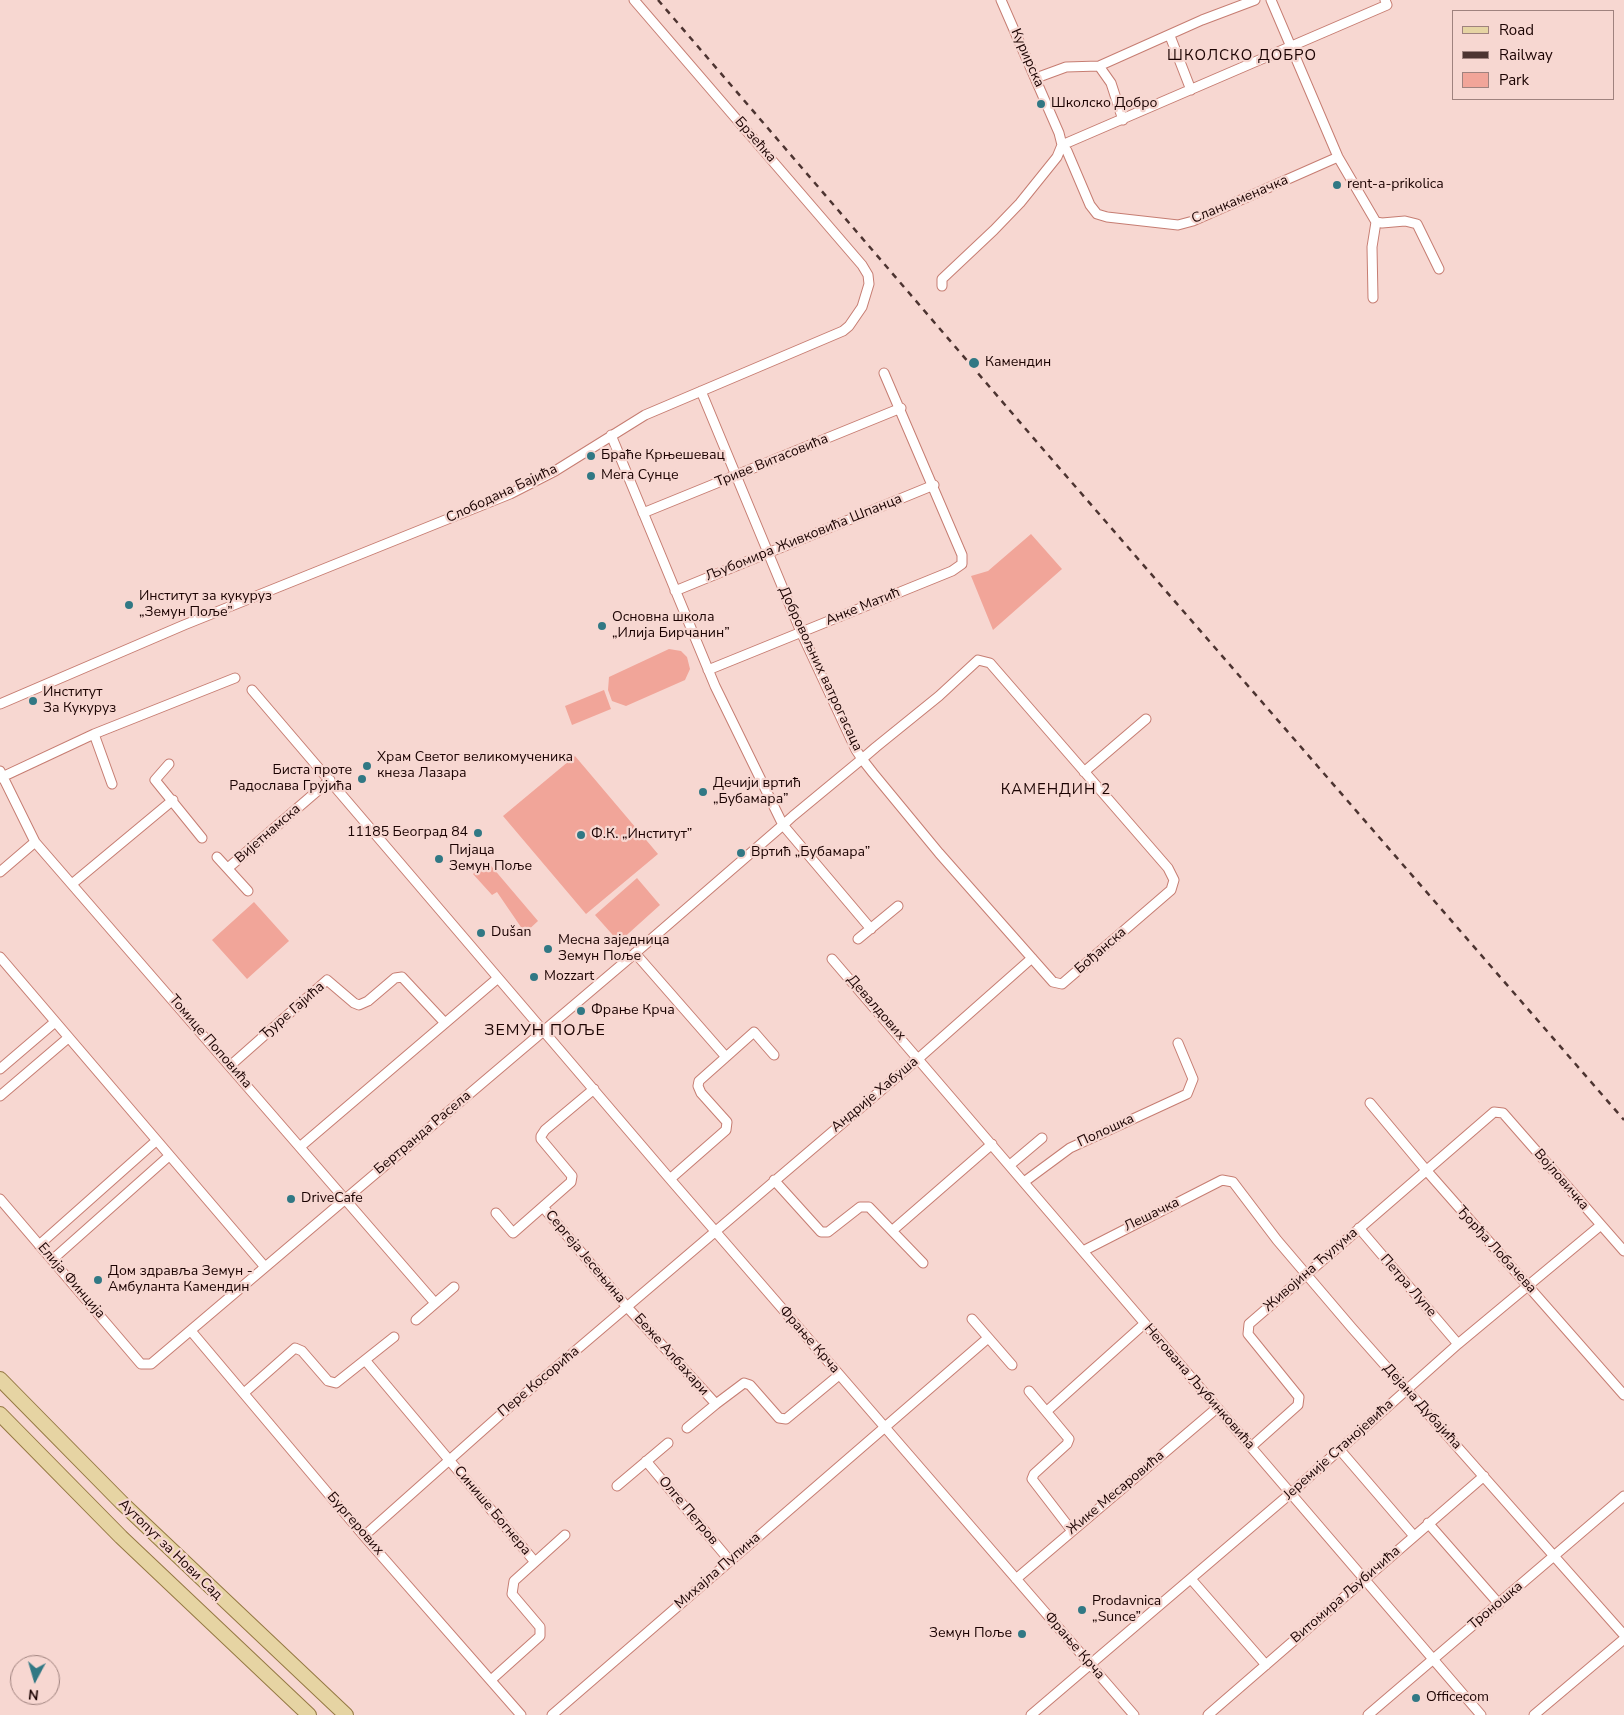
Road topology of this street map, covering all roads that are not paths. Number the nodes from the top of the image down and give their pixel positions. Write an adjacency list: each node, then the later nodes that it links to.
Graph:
1 (634, 0): 16 (street, Брзећка)
2 (1002, 0): 9 (street, Курирска)
3 (1255, 0): 6 (street)
4 (1270, 0): 7 (street)
5 (1386, 3): 7 (street)
6 (1170, 36): 8 (street); 10 (street)
7 (1289, 48): 10 (street); 13 (street)
8 (1099, 66): 9 (street); 11 (street)
9 (1036, 78): 12 (street, Курирска)
10 (1192, 90): 11 (street)
11 (1123, 120): 12 (street)
12 (1062, 145): 13 (street, Сланкаменачка); 17 (street)
13 (1338, 157): 14 (street)
14 (1376, 222): 15 (street); 18 (street)
15 (1439, 269)
16 (870, 284): 20 (street, Слободана Бајића)
17 (942, 286)
18 (1373, 298)
19 (884, 373): 21 (street)
20 (701, 391): 22 (street, Слободана Бајића); 23 (street, Добровољних ватрогасаца)
21 (901, 408): 23 (street, Триве Витасовића); 24 (street)
22 (611, 435): 25 (street); 32 (street, Слободана Бајића)
23 (736, 475): 25 (street, Триве Витасовића); 26 (street, Добровољних ватрогасаца)
24 (934, 485): 26 (street, Љубомира Живковића Шпанца); 28 (street, Анке Матић)
25 (643, 513): 27 (street)
26 (767, 554): 27 (street, Љубомира Живковића Шпанца); 28 (street, Добровољних ватрогасаца)
27 (675, 591): 29 (street)
28 (801, 632): 29 (street, Анке Матић); 35 (street, Добровољних ватрогасаца)
29 (708, 670): 42 (street)
30 (235, 678): 34 (street)
31 (252, 690): 39 (street, Фрање Крча)
32 (0, 704)
33 (1146, 719): 37 (street)
34 (94, 734): 38 (street); 40 (street)
35 (862, 759): 37 (street, Бертранда Расела); 42 (street, Бертранда Расела); 56 (street, Добровољних ватрогасаца)
36 (169, 764): 41 (street)
37 (1084, 772): 56 (street, Бођанска)
38 (1, 775): 44 (street, Томице Поповића)
39 (330, 780): 46 (street, Вијетнамска); 57 (street, Фрање Крча)
40 (112, 784)
41 (173, 800): 43 (street); 48 (street)
42 (782, 825): 51 (street); 53 (street, Бертранда Расела)
43 (202, 838)
44 (35, 842): 47 (street); 48 (street, Томице Поповића)
45 (217, 857): 46 (street, Вијетнамска)
46 (228, 868): 49 (street, Вијетнамска)
47 (0, 872)
48 (72, 884): 66 (street, Томице Поповића)
49 (248, 891)
50 (898, 906): 51 (street)
51 (871, 929): 52 (street)
52 (858, 939)
53 (635, 953): 60 (street, Бертранда Расела); 64 (street)
54 (0, 957): 58 (street)
55 (832, 958): 65 (street, Девалдових)
56 (1032, 958): 65 (street, Андрије Хабуша)
57 (498, 978): 59 (street); 60 (street, Фрање Крча)
58 (54, 1022): 61 (street); 67 (street)
59 (445, 1023): 66 (street, Ђуре Гајића); 75 (street)
60 (543, 1030): 68 (street, Фрање Крча); 84 (street, Бертранда Расела)
61 (68, 1038): 69 (street); 73 (street)
62 (1178, 1043): 82 (street, Полошка)
63 (774, 1055): 64 (street)
64 (726, 1057): 79 (street)
65 (919, 1058): 74 (street, Негована Љубинковића); 80 (street, Андрије Хабуша)
66 (231, 1065): 75 (street, Томице Поповића)
67 (0, 1069)
68 (594, 1089): 79 (street, Фрање Крча); 85 (street, Сергеја Јесењина)
69 (0, 1096)
70 (1370, 1103): 78 (street, Ђорђа Лобачева)
71 (1497, 1111): 78 (street, Живојина Ћулума); 87 (street, Војловичка)
72 (1042, 1138): 77 (street)
73 (156, 1141): 76 (street); 91 (street)
74 (992, 1144): 77 (street, Негована Љубинковића); 90 (street)
75 (301, 1146): 84 (street, Томице Поповића)
76 (169, 1156): 94 (street); 96 (street)
77 (1010, 1165): 82 (street, Негована Љубинковића)
78 (1426, 1170): 88 (street, Живојина Ћулума); 98 (street, Ђорђа Лобачева)
79 (670, 1179): 89 (street, Фрање Крча)
80 (774, 1180): 89 (street, Андрије Хабуша); 90 (street)
81 (1222, 1180): 92 (street, Лешачка); 97 (street, Дејана Дубајића)
82 (1024, 1182): 92 (street, Негована Љубинковића)
83 (0, 1199): 91 (street, Елија Финција)
84 (344, 1200): 96 (street, Бертранда Расела); 100 (street, Томице Поповића)
85 (543, 1207): 86 (street, Сергеја Јесењина); 101 (street, Сергеја Јесењина)
86 (496, 1213)
87 (1601, 1225): 93 (street, Војловичка); 98 (street, Јеремије Станојевића)
88 (1358, 1228): 97 (street, Живојина Ћулума); 108 (street, Петра Лупе)
89 (716, 1230): 101 (street, Пере Косорића); 112 (street, Фрање Крча)
90 (893, 1230): 95 (street)
91 (39, 1245): 94 (street, Елија Финција)
92 (1083, 1251): 104 (street, Негована Љубинковића)
93 (1624, 1251)
94 (52, 1260): 110 (street, Елија Финција)
95 (923, 1263)
96 (265, 1267): 105 (street, Бертранда Расела)
97 (1306, 1274): 114 (street, Дејана Дубајића); 125 (street, Живојина Ћулума)
98 (1529, 1286): 108 (street, Јеремије Станојевића); 117 (street, Ђорђа Лобачева)
99 (454, 1287): 100 (street)
100 (435, 1303): 103 (street)
101 (627, 1307): 118 (street, Беже Албахари); 127 (street, Пере Косорића)
102 (972, 1319): 107 (street)
103 (416, 1320)
104 (1144, 1324): 119 (street, Негована Љубинковића); 120 (street)
105 (191, 1331): 110 (street, Бертранда Расела); 116 (street, Бургерових)
106 (394, 1337): 109 (street)
107 (988, 1338): 111 (street); 122 (street, Михајла Пупина)
108 (1458, 1344): 114 (street, Јеремије Станојевића)
109 (365, 1360): 116 (street); 127 (street, Синише Богнера)
110 (141, 1364)
111 (1012, 1365)
112 (839, 1375): 118 (street, Беже Албахари); 122 (street, Фрање Крча)
113 (0, 1379): 151 (main road, Аутопут за Нови Сад)
114 (1406, 1390): 126 (street, Јеремије Станојевића); 129 (street, Дејана Дубајића)
115 (1029, 1391): 120 (street)
116 (244, 1393): 136 (street, Бургерових)
117 (1624, 1395)
118 (716, 1404): 123 (street, Беже Албахари)
119 (1217, 1408): 125 (street, Негована Љубинковића); 134 (street, Жике Месаровића)
120 (1047, 1411): 134 (street)
121 (0, 1414): 150 (main road, Аутопут за Нови Сад)
122 (884, 1427): 139 (street, Михајла Пупина); 141 (street, Фрање Крча)
123 (687, 1428)
124 (668, 1443): 128 (street)
125 (1251, 1447): 131 (street, Негована Љубинковића)
126 (1340, 1450): 131 (street, Јеремије Станојевића); 137 (street)
127 (450, 1460): 136 (street, Пере Косорића); 140 (street, Синише Богнера)
128 (646, 1462): 130 (street); 139 (street, Олге Петров)
129 (1484, 1476): 133 (street, Витомира Љубичића); 138 (street, Дејана Дубајића)
130 (617, 1486)
131 (1291, 1493): 142 (street, Јеремије Станојевића); 143 (street, Негована Љубинковића)
132 (1624, 1496): 138 (street, Троношка)
133 (1428, 1523): 137 (street, Витомира Љубичића); 144 (street)
134 (1072, 1531): 141 (street, Жике Месаровића)
135 (565, 1535): 140 (street, Синише Богнера)
136 (364, 1536): 149 (street, Бургерових)
137 (1414, 1536): 143 (street, Витомира Љубичића)
138 (1555, 1556): 144 (street, Троношка); 145 (street, Дејана Дубајића)
139 (730, 1561): 153 (street, Михајла Пупина)
140 (535, 1562): 149 (street, Синише Богнера)
141 (1016, 1579): 147 (street, Фрање Крча)
142 (1191, 1579): 147 (street, Јеремије Станојевића); 148 (street)
143 (1365, 1579): 146 (street, Негована Љубинковића); 148 (street, Витомира Љубичића)
144 (1499, 1604): 146 (street, Троношка)
145 (1624, 1637): 159 (street)
146 (1433, 1659): 157 (street, Троношка); 158 (street, Негована Љубинковића)
147 (1091, 1665): 154 (street, Јеремије Станојевића); 155 (street, Фрање Крча)
148 (1266, 1665): 156 (street, Витомира Љубичића)
149 (491, 1680): 152 (street, Бургерових)
150 (309, 1715)
151 (346, 1715)
152 (521, 1715)
153 (552, 1715)
154 (1031, 1715)
155 (1134, 1715)
156 (1208, 1715)
157 (1368, 1715)
158 (1481, 1715)
159 (1534, 1715)

